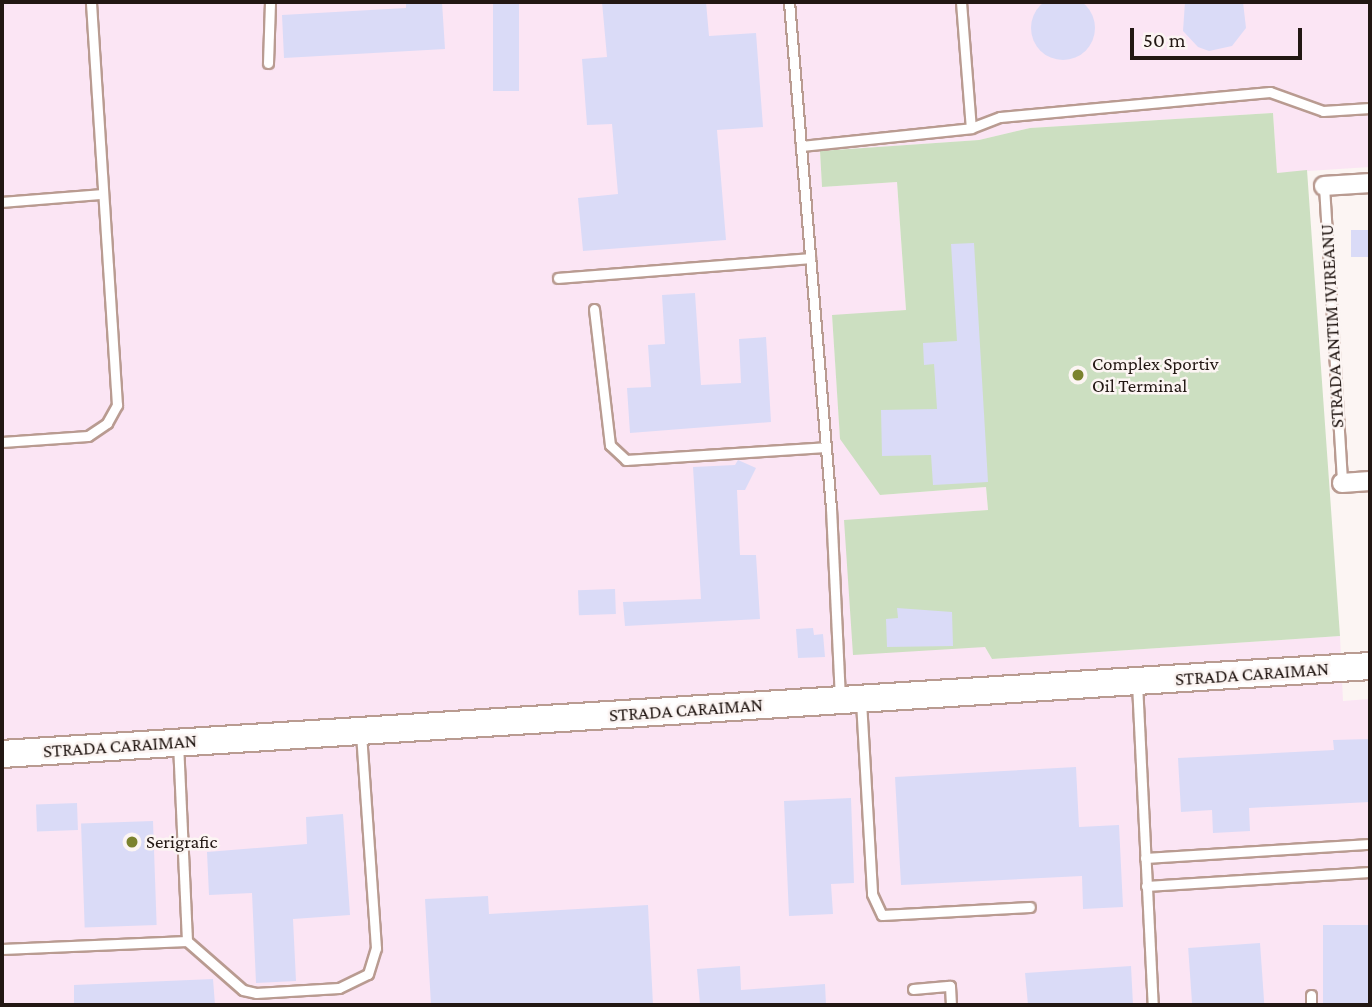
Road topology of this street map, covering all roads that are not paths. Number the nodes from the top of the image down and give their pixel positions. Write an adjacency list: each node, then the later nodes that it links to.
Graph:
1 (91, 2): 11 (lane)
2 (270, 2): 5 (lane)
3 (789, 2): 8 (lane)
4 (961, 2): 7 (lane)
5 (268, 63)
6 (1370, 108): 7 (lane)
7 (971, 128): 8 (lane)
8 (801, 146): 13 (lane)
9 (1370, 183): 10 (street, STRADA ANTIM IVIREANU)
10 (1324, 186): 19 (lane, STRADA ANTIM IVIREANU)
11 (102, 194): 12 (lane); 16 (lane)
12 (2, 202)
13 (810, 258): 14 (lane); 17 (lane)
14 (558, 278)
15 (594, 309): 17 (lane)
16 (2, 442)
17 (825, 447): 22 (lane)
18 (1370, 481): 19 (street, STRADA ANTIM IVIREANU)
19 (1342, 483)
20 (1370, 666): 21 (street, STRADA CARAIMAN)
21 (1137, 681): 22 (street, STRADA CARAIMAN); 27 (lane)
22 (850, 699): 23 (street, STRADA CARAIMAN); 30 (lane)
23 (361, 730): 24 (street, STRADA CARAIMAN); 31 (lane)
24 (178, 742): 25 (street, STRADA CARAIMAN); 31 (lane)
25 (2, 754)
26 (1370, 844): 27 (lane)
27 (1145, 858): 29 (lane)
28 (1370, 873): 29 (lane)
29 (1146, 886): 35 (lane)
30 (1030, 907)
31 (187, 941): 32 (lane)
32 (2, 949)
33 (913, 989): 34 (lane)
34 (951, 1005)
35 (1153, 1005)

